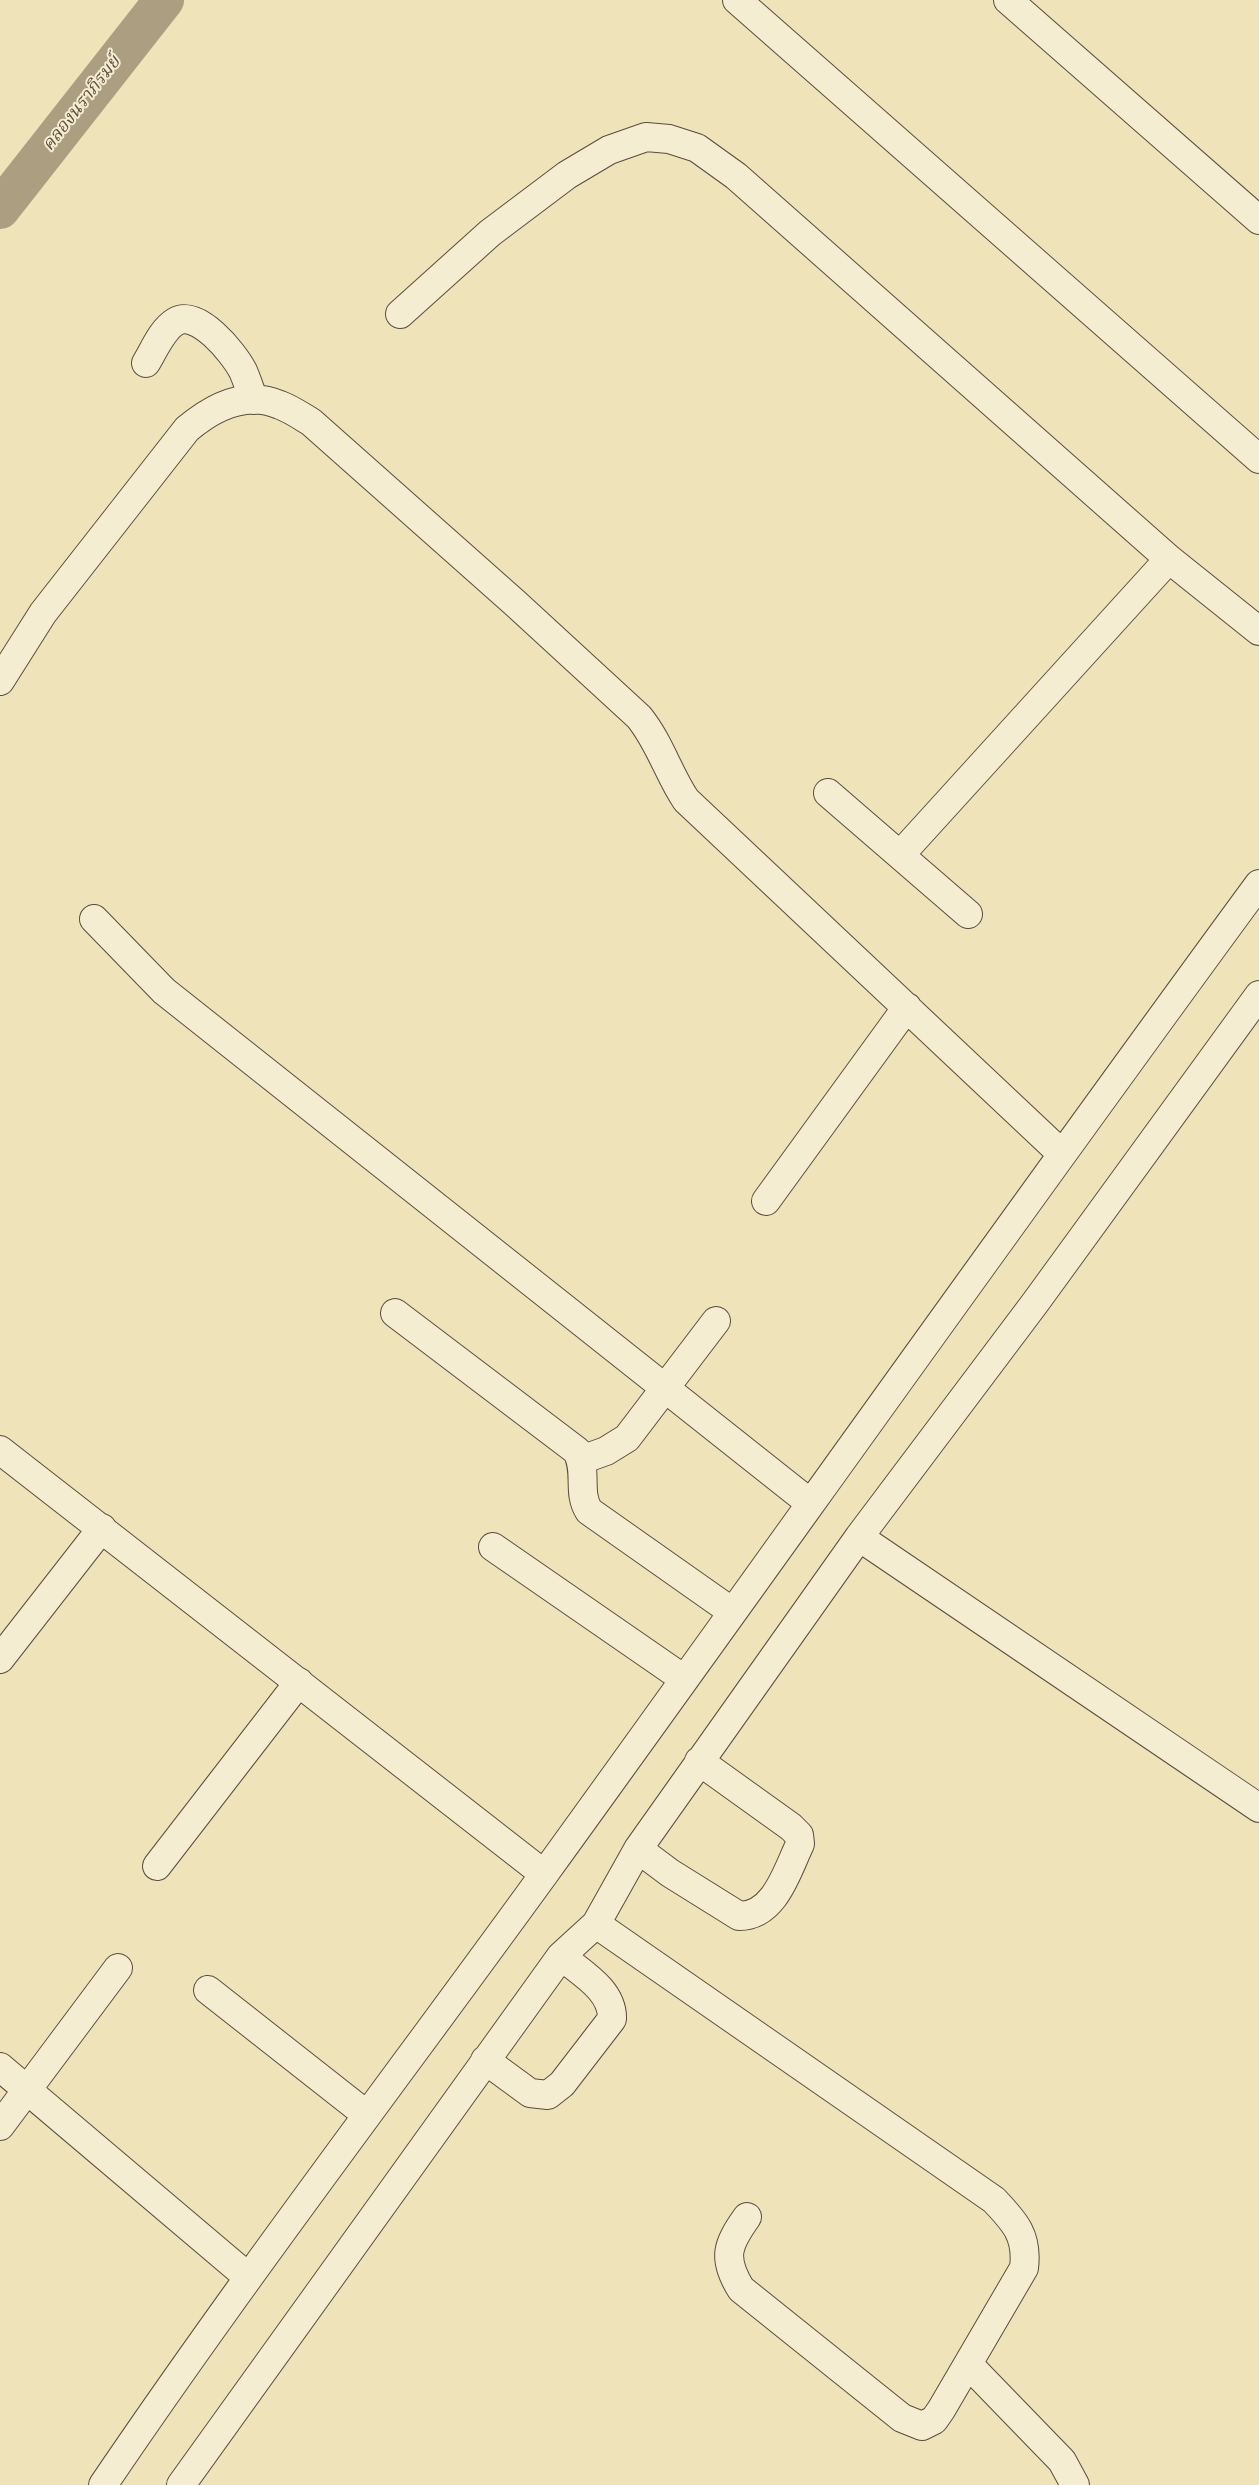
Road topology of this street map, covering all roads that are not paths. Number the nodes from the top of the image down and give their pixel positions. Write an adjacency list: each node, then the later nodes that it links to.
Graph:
1 (737, 0): 7 (street)
2 (1008, 0): 3 (street)
3 (1259, 220)
4 (400, 314): 8 (street)
5 (146, 363): 6 (street)
6 (254, 400): 10 (street); 17 (street)
7 (1259, 459)
8 (1169, 559): 9 (street); 12 (street)
9 (1259, 630)
10 (0, 681)
11 (828, 793): 12 (street)
12 (900, 855): 14 (street)
13 (1259, 884): 18 (street)
14 (968, 914)
15 (94, 920): 22 (street)
16 (1259, 995): 27 (street)
17 (907, 1007): 18 (street); 19 (street)
18 (1062, 1154): 25 (street)
19 (766, 1201)
20 (395, 1313): 24 (street)
21 (716, 1321): 22 (street)
22 (665, 1388): 24 (street); 25 (street)
23 (0, 1450): 26 (street)
24 (581, 1460): 29 (street)
25 (810, 1503): 29 (street)
26 (102, 1528): 30 (street); 32 (street)
27 (859, 1537): 33 (street); 34 (street)
28 (493, 1547): 31 (street)
29 (731, 1611): 31 (street)
30 (0, 1659)
31 (684, 1679): 37 (street)
32 (299, 1682): 36 (street); 37 (street)
33 (700, 1761): 35 (street); 35 (street)
34 (1259, 1808)
35 (638, 1849): 38 (street)
36 (157, 1866)
37 (544, 1874): 45 (street)
38 (596, 1924): 39 (street); 49 (street)
39 (561, 1956): 42 (street); 42 (street)
40 (118, 1968): 44 (street)
41 (208, 1990): 45 (street)
42 (485, 2060): 51 (street)
43 (0, 2067): 44 (street)
44 (27, 2090): 46 (street); 48 (street)
45 (367, 2115): 48 (street)
46 (0, 2126)
47 (747, 2217): 49 (street)
48 (248, 2277): 50 (street)
49 (969, 2365): 52 (street)
50 (103, 2485)
51 (181, 2485)
52 (1075, 2485)

